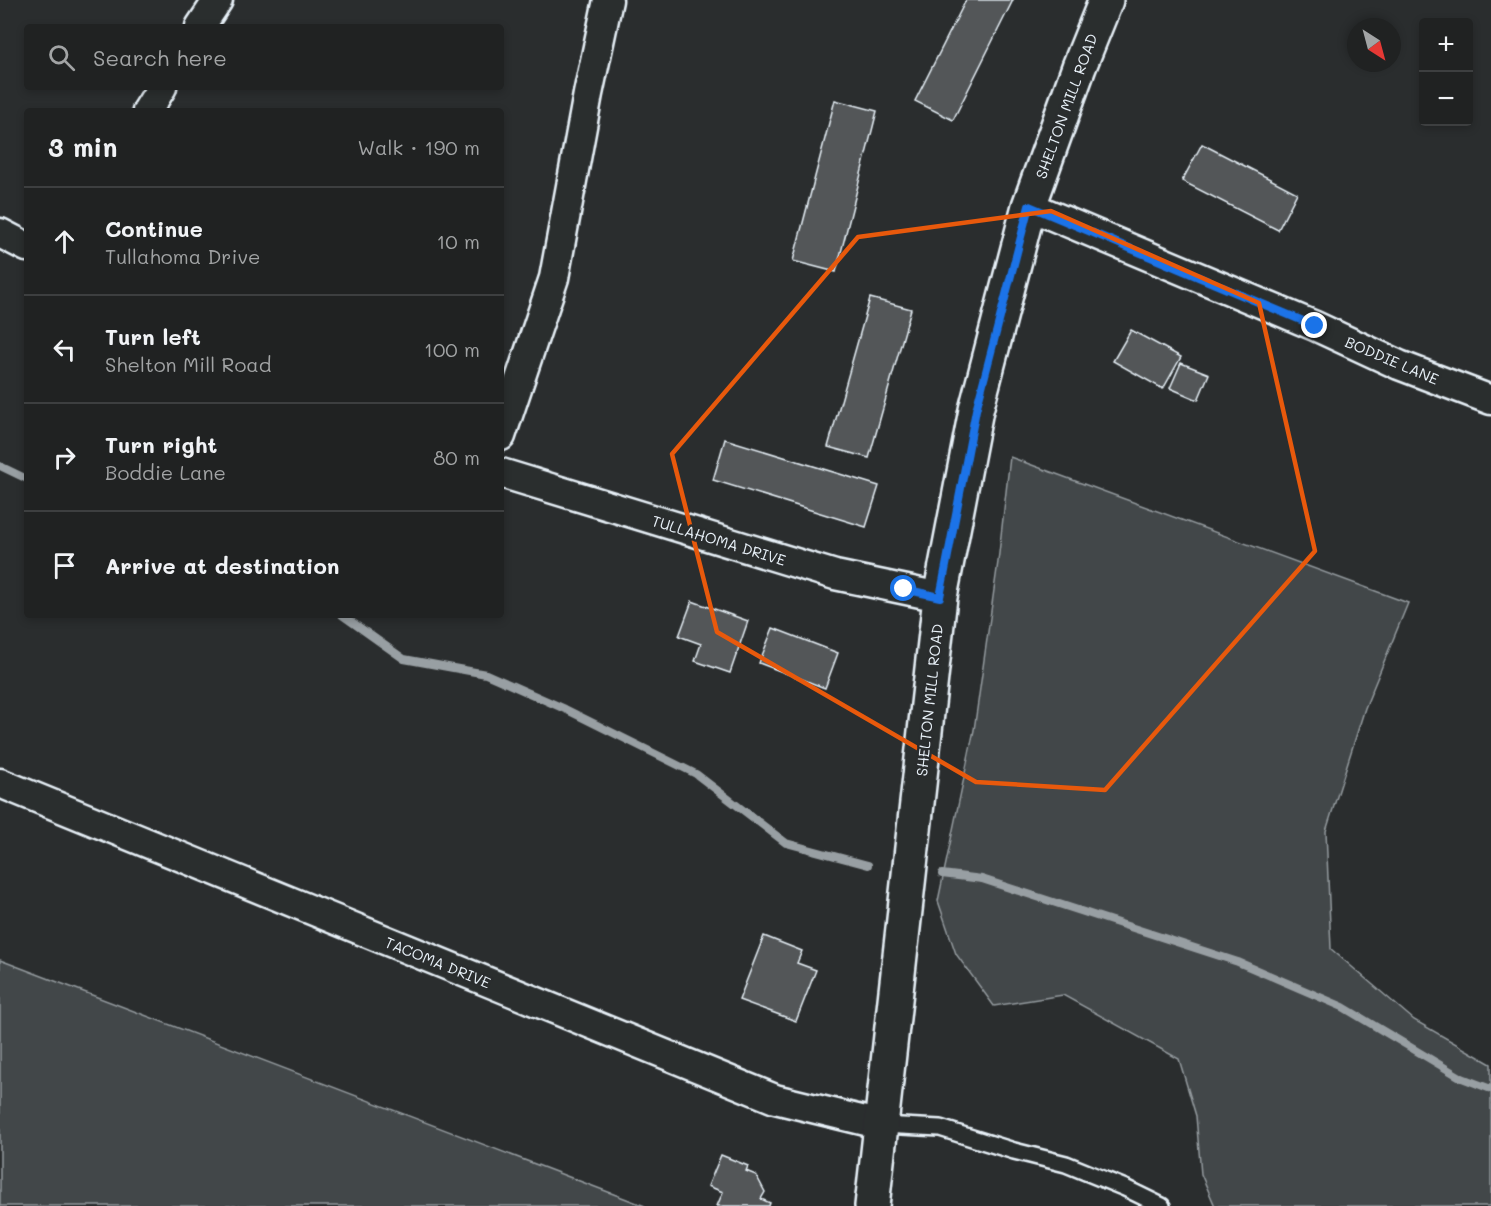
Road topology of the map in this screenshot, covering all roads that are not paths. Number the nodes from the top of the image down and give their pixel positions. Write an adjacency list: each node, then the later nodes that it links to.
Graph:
1 (218, 0): 4 (street)
2 (608, 0): 11 (street)
3 (1106, 0): 7 (street, SHELTON MILL ROAD)
4 (202, 24)
5 (160, 90): 6 (street)
6 (149, 108)
7 (1029, 206): 10 (street, BODDIE LANE); 13 (street, SHELTON MILL ROAD)
8 (0, 233): 9 (street)
9 (24, 245)
10 (1491, 400)
11 (504, 427)
12 (504, 473): 13 (street, TULLAHOMA DRIVE)
13 (940, 597): 15 (street, SHELTON MILL ROAD)
14 (0, 783): 15 (street, TACOMA DRIVE)
15 (882, 1125): 16 (street, SHELTON MILL ROAD); 17 (lane)
16 (872, 1206)
17 (1162, 1206)

